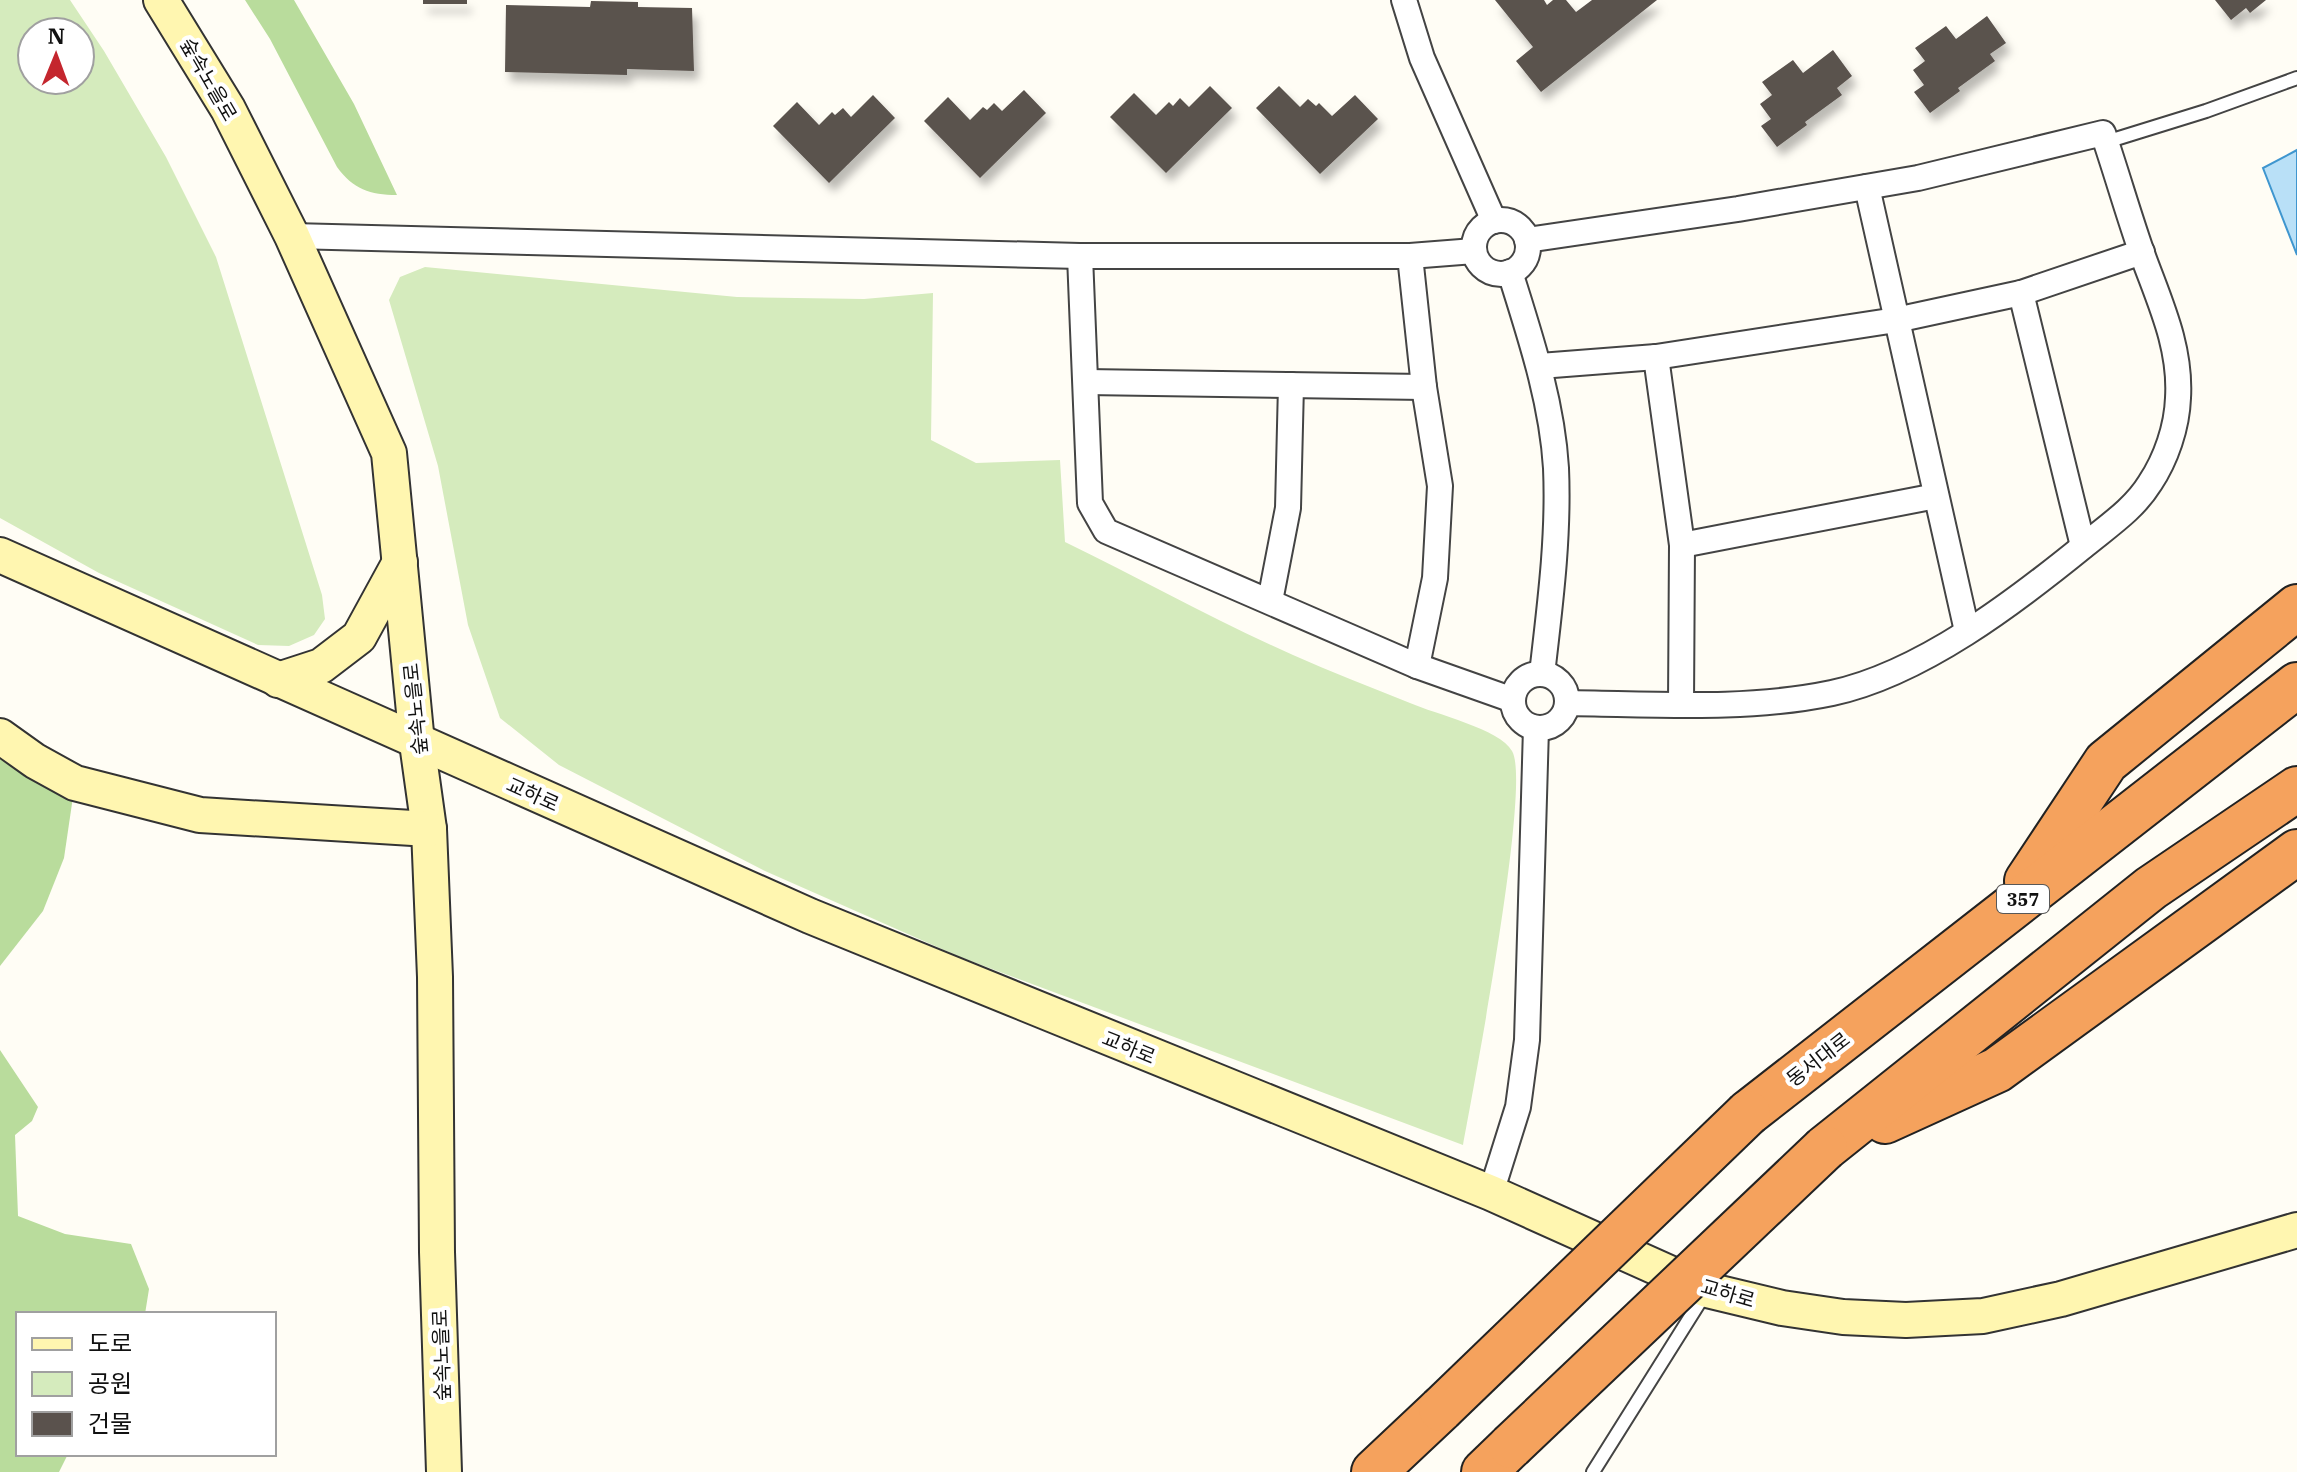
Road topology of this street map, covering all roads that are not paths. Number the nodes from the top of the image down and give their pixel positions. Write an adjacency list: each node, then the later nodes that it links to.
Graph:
1 (161, 0): 7 (street, 숲속노을로)
2 (1404, 0): 6 (street)
3 (2297, 78): 4 (lane)
4 (2106, 142): 5 (street); 10 (street)
5 (1867, 187): 8 (street); 15 (street)
6 (1494, 221): 8 (street); 9 (street)
7 (292, 236): 11 (street); 25 (street, 숲속노을로)
8 (1527, 240): 13 (street)
9 (1474, 251): 12 (street); 13 (street)
10 (2142, 252): 14 (street); 23 (street)
11 (1080, 256): 12 (street); 18 (street)
12 (1410, 256): 20 (street)
13 (1510, 272): 17 (street)
14 (2021, 293): 15 (street); 23 (street)
15 (1896, 320): 16 (street); 21 (street)
16 (1656, 357): 17 (street); 22 (street)
17 (1540, 366): 30 (street)
18 (1086, 382): 19 (street); 26 (street)
19 (1291, 385): 20 (street); 26 (street)
20 (1424, 387): 29 (street)
21 (1936, 496): 22 (street); 28 (street)
22 (1682, 545): 35 (street)
23 (2083, 546): 28 (street)
24 (0, 555): 31 (street, 교하로)
25 (400, 562): 31 (street); 38 (street, 숲속노을로)
26 (1270, 601): 29 (street)
27 (2297, 607): 42 (highway)
28 (1967, 631): 35 (street)
29 (1417, 666): 33 (street)
30 (1542, 674): 33 (street); 34 (street)
31 (278, 680): 38 (street, 교하로)
32 (2297, 685): 42 (highway, 동서대로 / 357)
33 (1513, 700): 36 (street)
34 (1567, 703): 35 (street); 36 (street)
35 (1681, 704)
36 (1536, 728): 44 (street)
37 (0, 736): 40 (street)
38 (417, 743): 40 (street, 숲속노을로); 44 (street, 교하로)
39 (2297, 789): 43 (highway)
40 (429, 829): 48 (street, 숲속노을로)
41 (2297, 852): 43 (highway)
42 (2006, 913): 49 (highway, 동서대로 / 357, bridge)
43 (1825, 1148): 47 (highway, bridge)
44 (1491, 1193): 46 (street, 교하로)
45 (2297, 1230): 46 (street, 교하로)
46 (1707, 1290): 50 (lane)
47 (1497, 1459)
48 (444, 1472)
49 (1374, 1472)
50 (1593, 1472)

